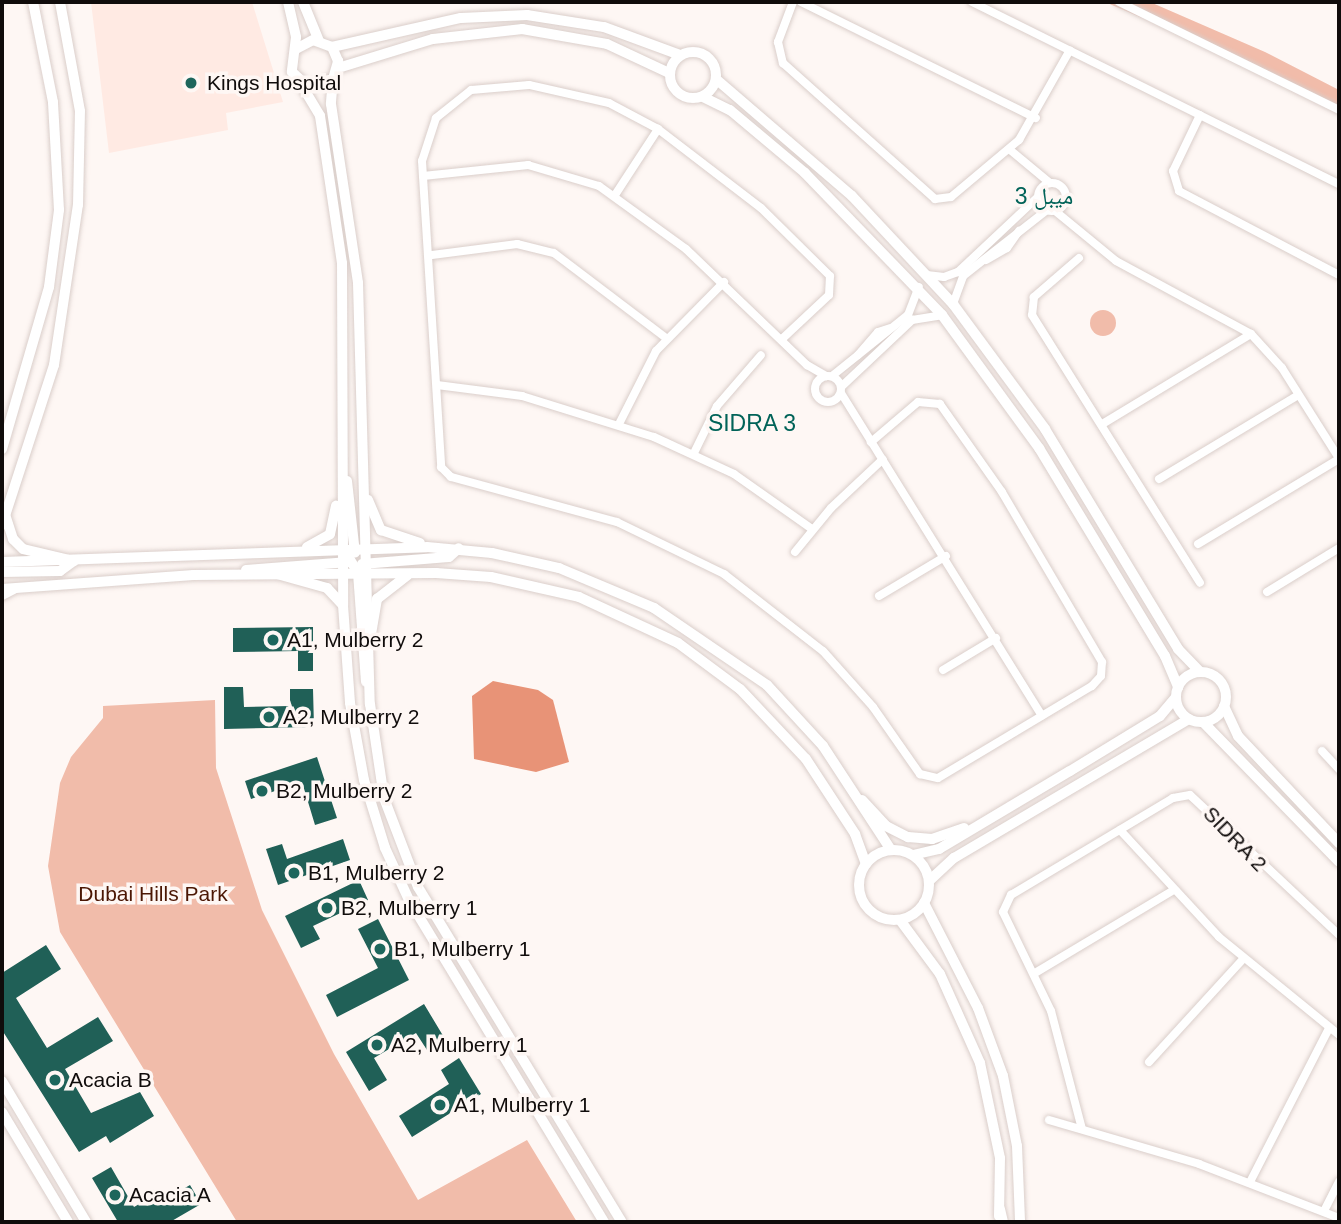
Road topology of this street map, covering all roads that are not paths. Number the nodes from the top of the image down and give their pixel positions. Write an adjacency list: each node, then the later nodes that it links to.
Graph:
1 (33, 2): 57 (main road)
2 (60, 2): 64 (main road)
3 (288, 2): 11 (street)
4 (303, 2): 9 (street)
5 (793, 2): 24 (street)
6 (800, 2): 22 (street)
7 (972, 2): 12 (street)
8 (1118, 2): 20 (street)
9 (319, 41): 10 (street); 11 (street)
10 (331, 47): 13 (street); 14 (street)
11 (296, 49): 18 (street)
12 (1070, 50): 21 (street); 22 (street)
13 (680, 55): 15 (street); 17 (street)
14 (338, 68): 15 (street); 16 (street)
15 (669, 73): 19 (street)
16 (333, 79): 18 (street); 63 (street)
17 (716, 79): 19 (street); 36 (street)
18 (301, 84): 61 (street)
19 (702, 97): 39 (street)
20 (1339, 110)
21 (1200, 115): 28 (street); 37 (street)
22 (1035, 118): 24 (street)
23 (658, 129): 26 (street); 29 (street); 44 (street)
24 (1009, 149): 25 (street)
25 (1029, 171): 27 (street); 30 (street)
26 (423, 176): 29 (street); 34 (street)
27 (1050, 183): 30 (street); 31 (street)
28 (1339, 184)
29 (615, 195): 38 (street)
30 (1038, 195): 32 (street); 36 (street)
31 (1065, 203): 32 (street); 33 (street)
32 (1051, 210): 33 (street); 40 (street)
33 (1073, 222): 42 (street)
34 (432, 255): 43 (street); 48 (street)
35 (1079, 258): 54 (street)
36 (927, 275): 40 (street)
37 (1339, 275)
38 (724, 282): 43 (street); 44 (street)
39 (919, 287): 41 (street); 47 (street)
40 (953, 304): 91 (street)
41 (942, 315): 50 (street); 93 (street)
42 (1251, 334): 51 (street); 54 (street)
43 (666, 338): 55 (street)
44 (782, 339): 46 (street)
45 (761, 355): 58 (street)
46 (807, 365): 47 (street); 49 (street)
47 (829, 376): 49 (street); 50 (street)
48 (437, 384): 55 (street); 95 (street)
49 (815, 385): 52 (street)
50 (841, 390): 52 (street); 53 (street)
51 (1298, 395): 59 (street); 62 (street)
52 (829, 402): 53 (street)
53 (848, 414): 56 (street)
54 (1104, 423): 81 (street)
55 (619, 424): 58 (street)
56 (871, 442): 60 (street); 95 (street)
57 (2, 449)
58 (694, 453): 65 (street)
59 (1339, 458): 66 (street)
60 (883, 459): 65 (street); 73 (street)
61 (342, 472): 71 (street); 76 (street)
62 (1159, 478)
63 (363, 486): 67 (street); 68 (street)
64 (4, 520): 74 (main road)
65 (813, 529): 72 (street)
66 (1198, 544)
67 (366, 547): 68 (street); 76 (street); 76 (street)
68 (427, 547): 69 (street)
69 (459, 548): 76 (street); 100 (street)
70 (1339, 548): 84 (street)
71 (301, 549): 74 (street); 76 (street)
72 (795, 552)
73 (946, 556): 86 (street); 88 (street)
74 (74, 561): 75 (street); 77 (main road)
75 (2, 562)
76 (355, 563): 78 (street); 79 (street); 80 (street); 87 (street); 89 (street); 92 (street)
77 (2, 572)
78 (277, 573): 80 (street); 87 (street)
79 (411, 573): 89 (street); 107 (street)
80 (240, 574): 83 (street)
81 (1200, 583)
82 (2, 589): 83 (street)
83 (14, 589): 85 (main road)
84 (1267, 592)
85 (2, 595)
86 (879, 596)
87 (343, 605): 123 (street)
88 (996, 638): 90 (street); 95 (street)
89 (368, 644): 92 (street)
90 (943, 670)
91 (1200, 672): 93 (street); 94 (street)
92 (369, 689): 122 (street)
93 (1177, 692): 96 (street); 101 (street)
94 (1224, 706): 97 (street); 103 (street)
95 (1042, 716)
96 (1189, 719): 97 (street); 108 (street)
97 (1203, 722): 106 (street)
98 (1322, 751): 99 (street)
99 (1339, 769)
100 (852, 792): 101 (street); 104 (street)
101 (984, 822): 105 (street)
102 (1120, 830): 109 (street); 112 (street, SIDRA 2); 114 (street, SIDRA 2)
103 (1339, 843)
104 (891, 850): 105 (street); 107 (street)
105 (912, 855): 108 (street)
106 (1339, 862)
107 (866, 864): 111 (street)
108 (929, 881): 110 (street)
109 (1172, 891): 113 (street); 114 (street)
110 (924, 903): 111 (street); 134 (street)
111 (900, 919): 126 (street)
112 (1339, 935)
113 (1243, 960): 115 (street); 117 (street)
114 (1035, 973): 121 (street, SIDRA 2)
115 (1329, 1028): 116 (street); 124 (street)
116 (1339, 1035)
117 (1149, 1062)
118 (2, 1081): 130 (main road)
119 (2, 1112): 129 (main road)
120 (1049, 1120): 121 (street)
121 (1082, 1129): 124 (street)
122 (566, 1135): 123 (street); 132 (street)
123 (554, 1142): 131 (street)
124 (1250, 1182): 127 (street)
125 (1339, 1182): 127 (street)
126 (1000, 1209): 133 (main road)
127 (1324, 1211): 128 (street)
128 (1339, 1217)
129 (68, 1222)
130 (86, 1222)
131 (604, 1222)
132 (622, 1222)
133 (1000, 1222)
134 (1020, 1222)

